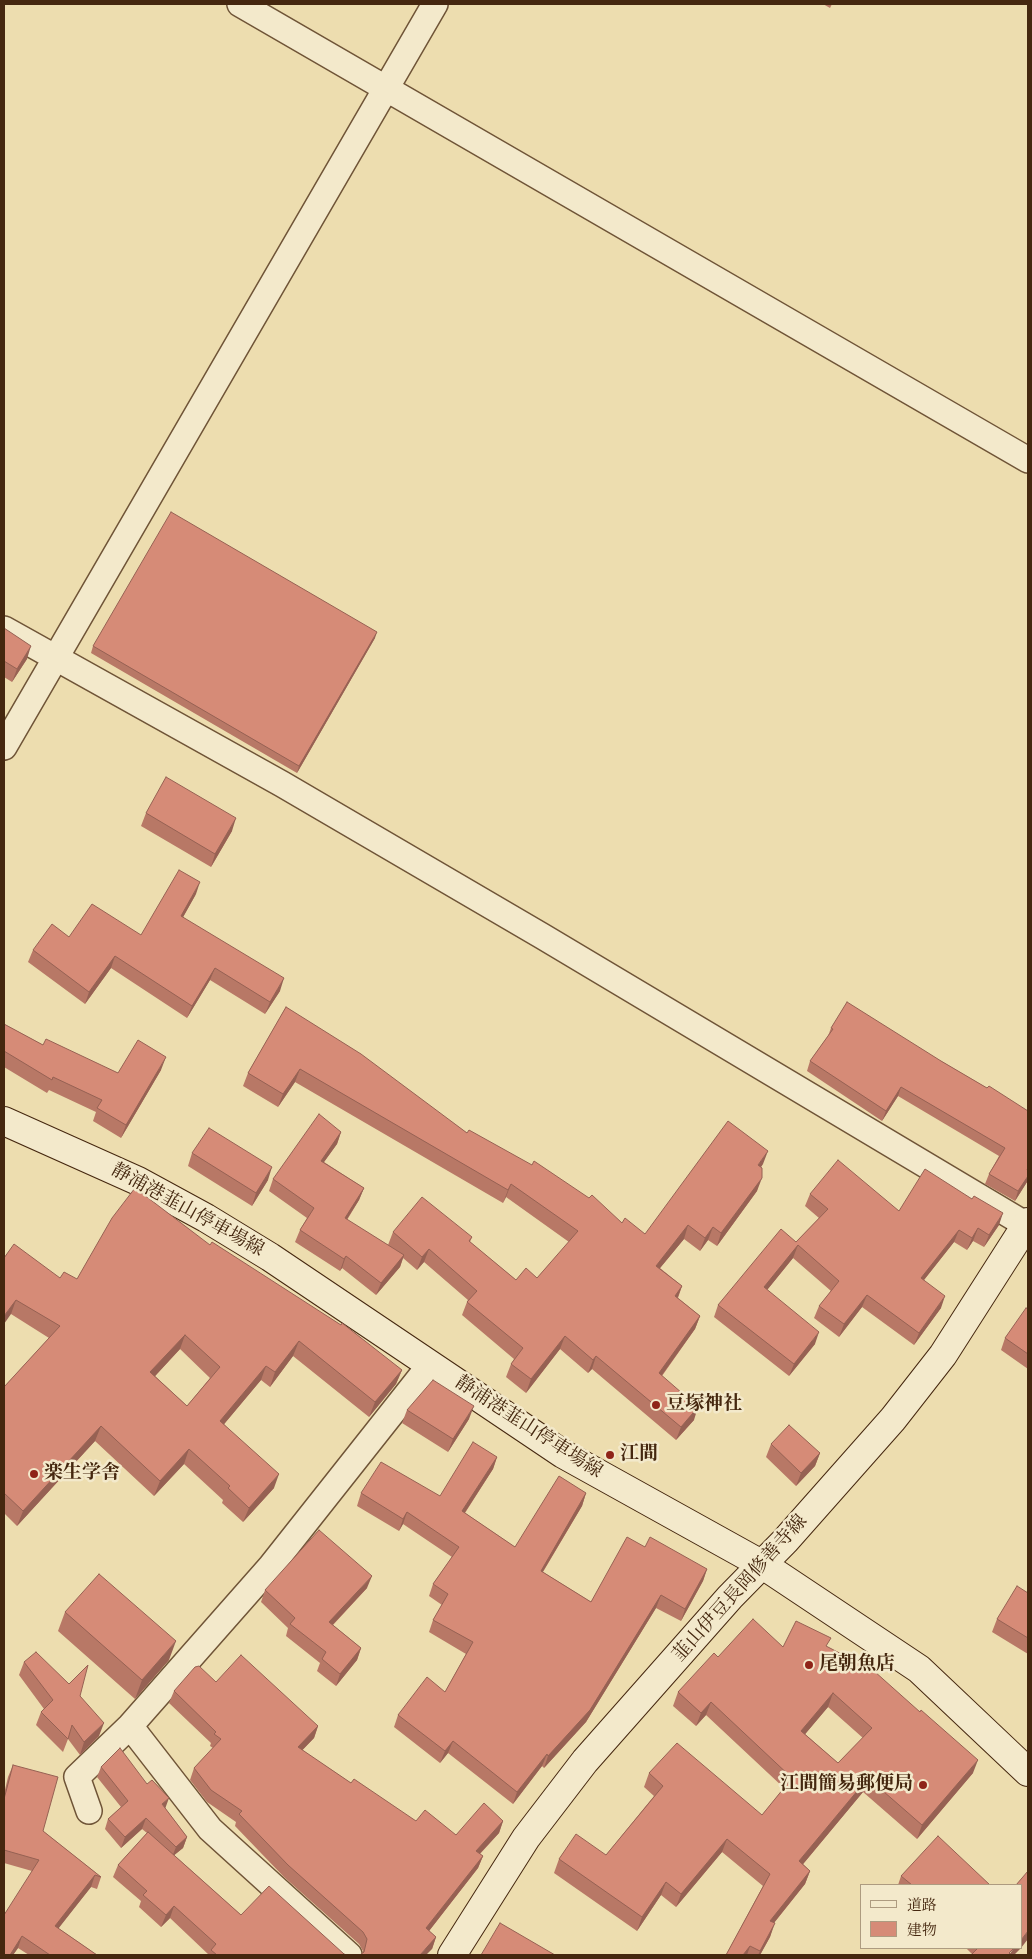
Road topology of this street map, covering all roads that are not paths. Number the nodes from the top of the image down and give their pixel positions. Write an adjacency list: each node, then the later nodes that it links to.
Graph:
1 (240, 4): 3 (street)
2 (435, 4): 3 (street)
3 (385, 87): 4 (street); 6 (street)
4 (1028, 460)
5 (4, 629): 6 (street)
6 (55, 659): 7 (street); 9 (street)
7 (4, 747)
8 (4, 1120): 10 (main road, 静浦港韮山停車場線)
9 (1028, 1224): 11 (main road, 韮山伊豆長岡修善寺線)
10 (430, 1364): 11 (main road, 静浦港韮山停車場線); 12 (street)
11 (763, 1565): 13 (main road, 静浦港韮山停車場線); 16 (main road, 韮山伊豆長岡修善寺線)
12 (130, 1726): 14 (street); 15 (street)
13 (1028, 1772)
14 (89, 1810)
15 (349, 1955)
16 (452, 1955)

